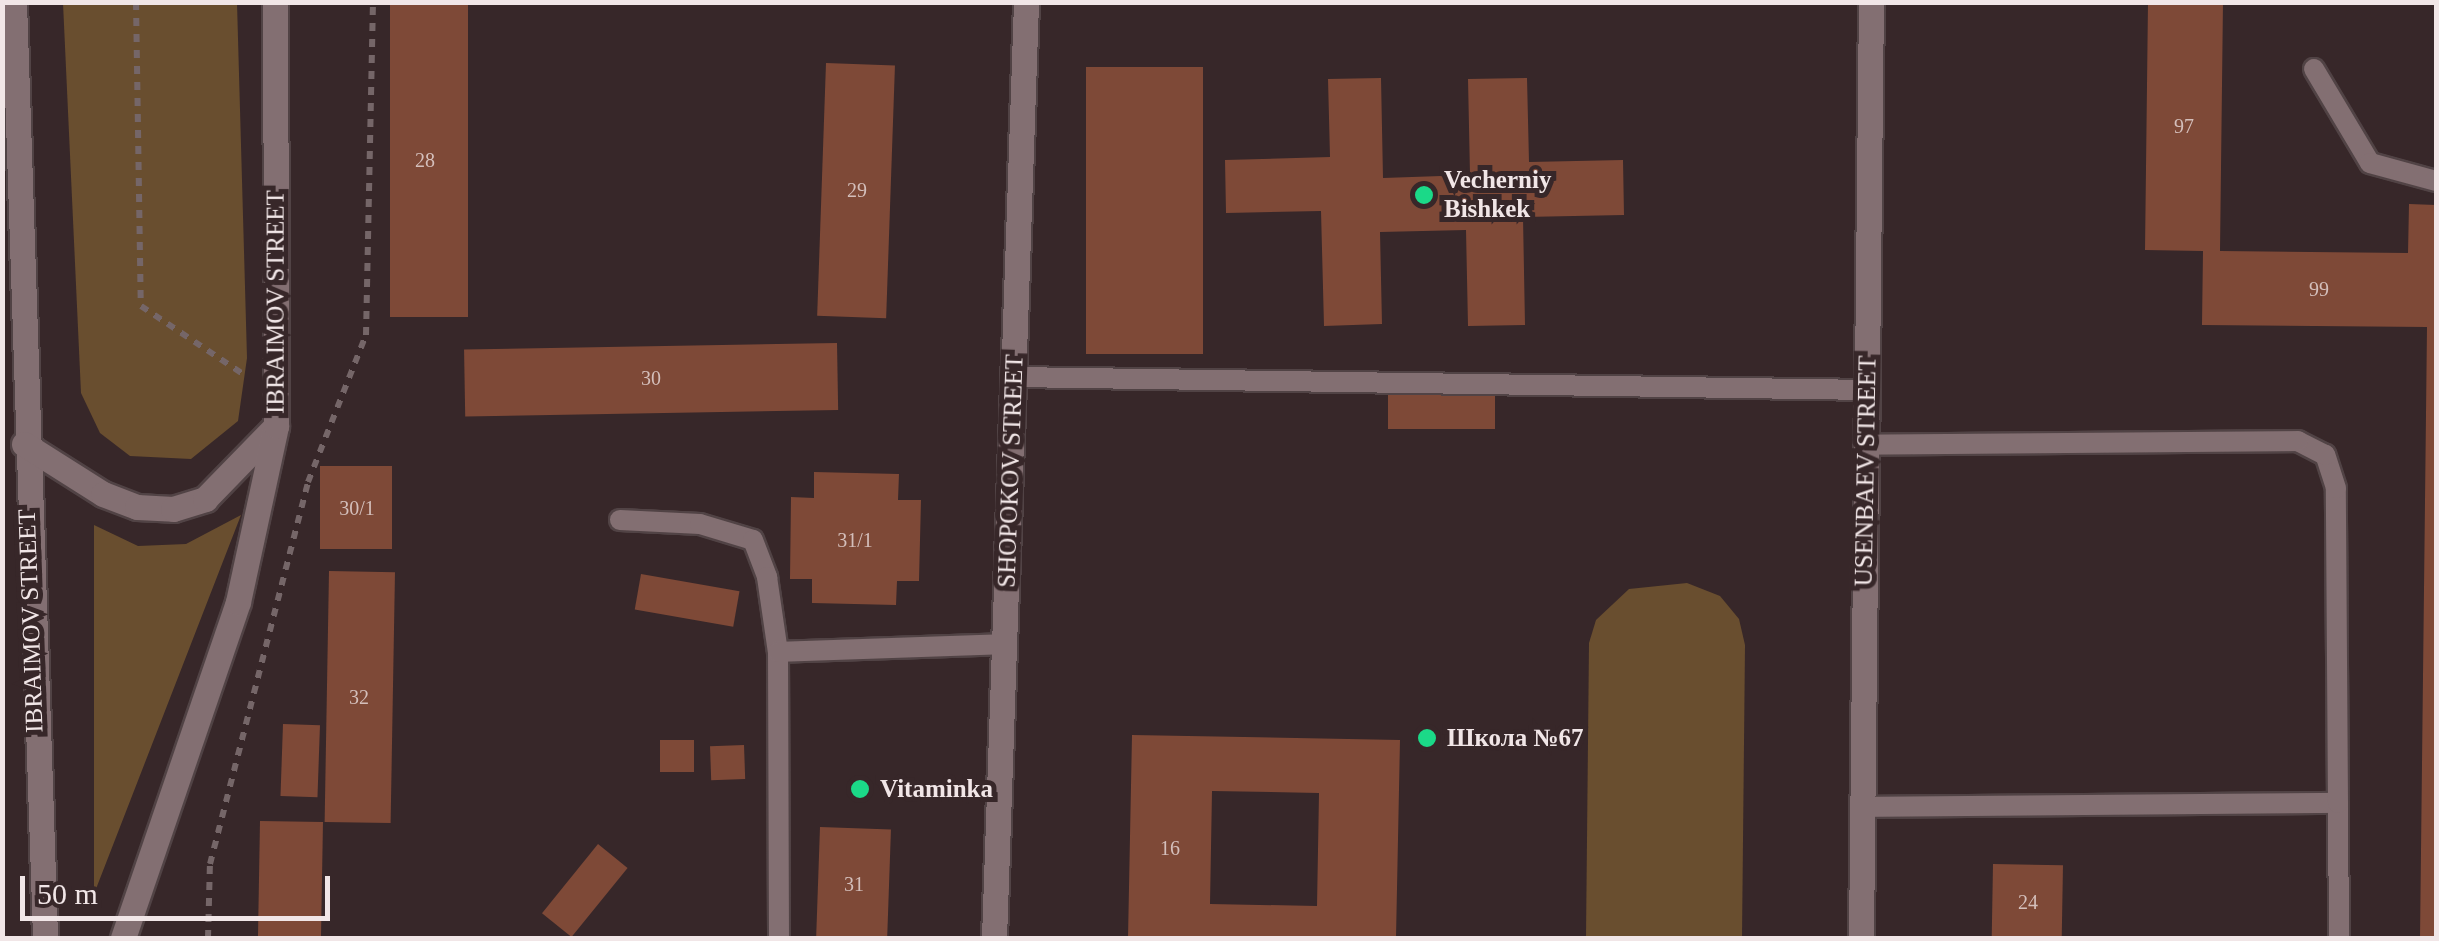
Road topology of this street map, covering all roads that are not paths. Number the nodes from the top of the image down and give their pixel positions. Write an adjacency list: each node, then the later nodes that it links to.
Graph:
1 (14, 2): 10 (street, IBRAIMOV STREET)
2 (275, 2): 9 (street, IBRAIMOV STREET)
3 (1026, 2): 7 (street, SHOPOKOV STREET)
4 (1871, 2): 8 (street, USENBAEV STREET)
5 (2314, 68): 6 (lane)
6 (2436, 180)
7 (1014, 377): 8 (lane); 13 (street, SHOPOKOV STREET)
8 (1867, 390): 11 (street, USENBAEV STREET)
9 (276, 426): 10 (street); 18 (street, IBRAIMOV STREET)
10 (24, 444): 17 (street, IBRAIMOV STREET)
11 (1867, 445): 15 (lane); 16 (street, USENBAEV STREET)
12 (620, 520): 14 (lane)
13 (1006, 644): 14 (lane); 20 (street, SHOPOKOV STREET)
14 (778, 652): 19 (lane)
15 (2338, 802): 16 (lane); 22 (lane)
16 (1862, 807): 21 (street, USENBAEV STREET)
17 (44, 938)
18 (123, 938)
19 (779, 938)
20 (994, 938)
21 (1861, 938)
22 (2339, 938)

